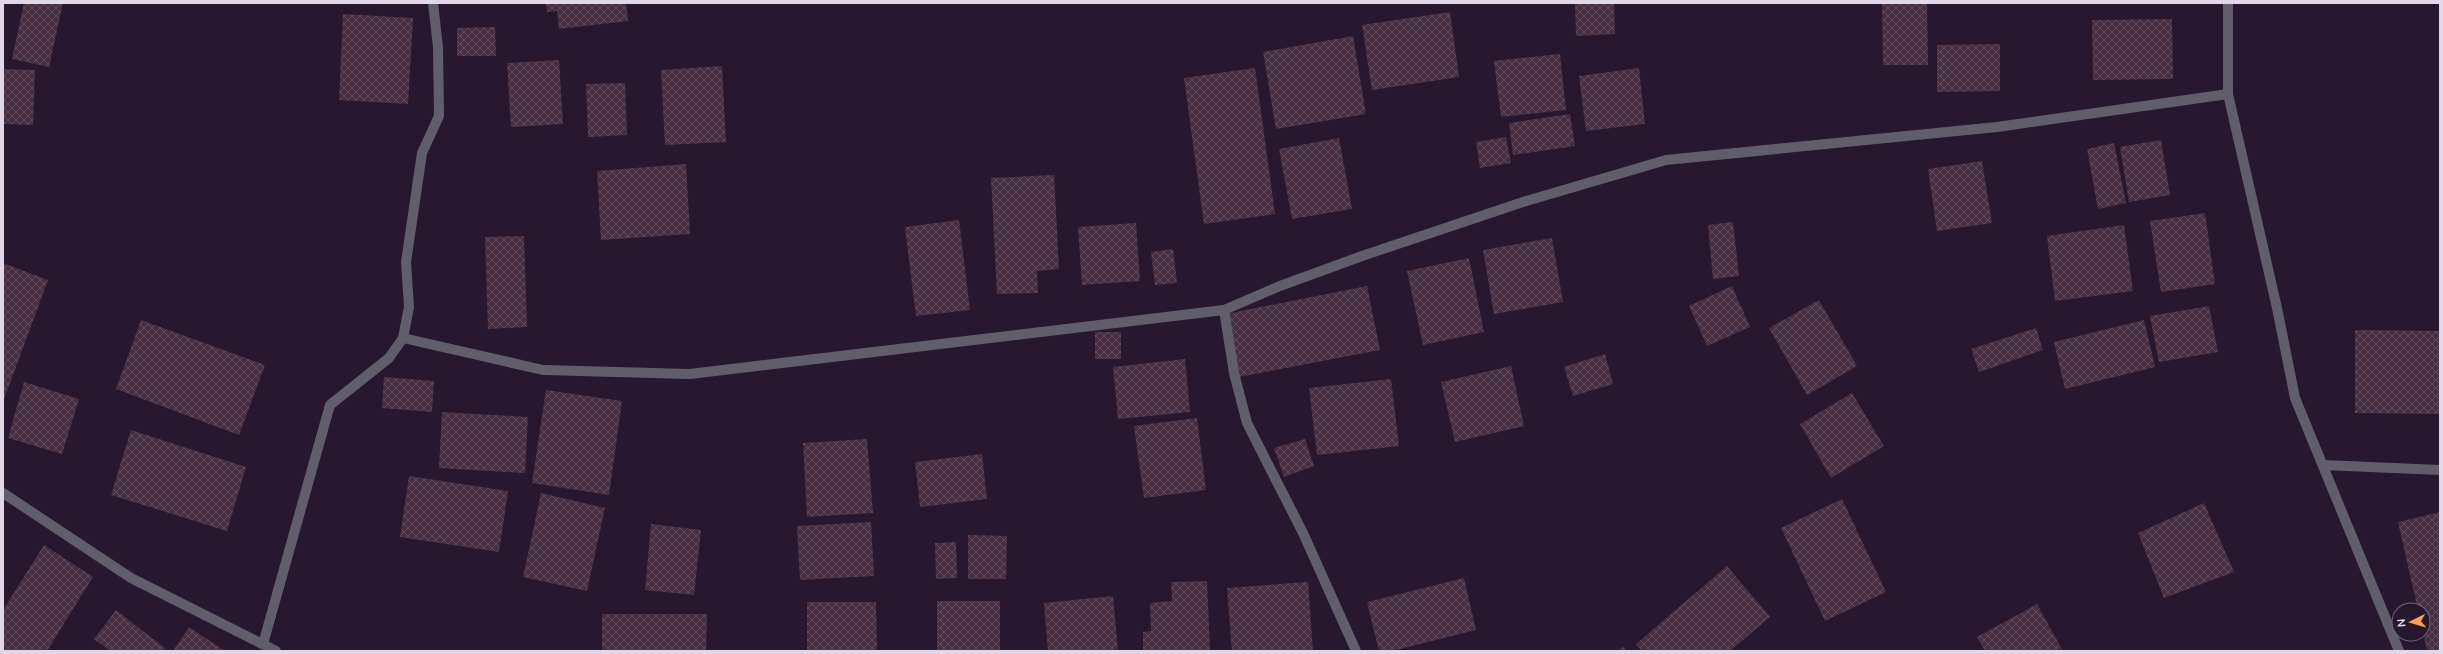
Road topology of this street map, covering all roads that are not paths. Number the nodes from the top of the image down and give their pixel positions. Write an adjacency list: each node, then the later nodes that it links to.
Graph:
1 (433, 3): 5 (street)
2 (2228, 3): 3 (street)
3 (2228, 94): 4 (street); 6 (street)
4 (1224, 310): 5 (street); 11 (street)
5 (403, 338): 9 (street)
6 (2323, 465): 7 (street); 12 (street)
7 (2440, 470)
8 (3, 494): 9 (street)
9 (262, 644): 10 (street)
10 (276, 651)
11 (1356, 651)
12 (2399, 651)

